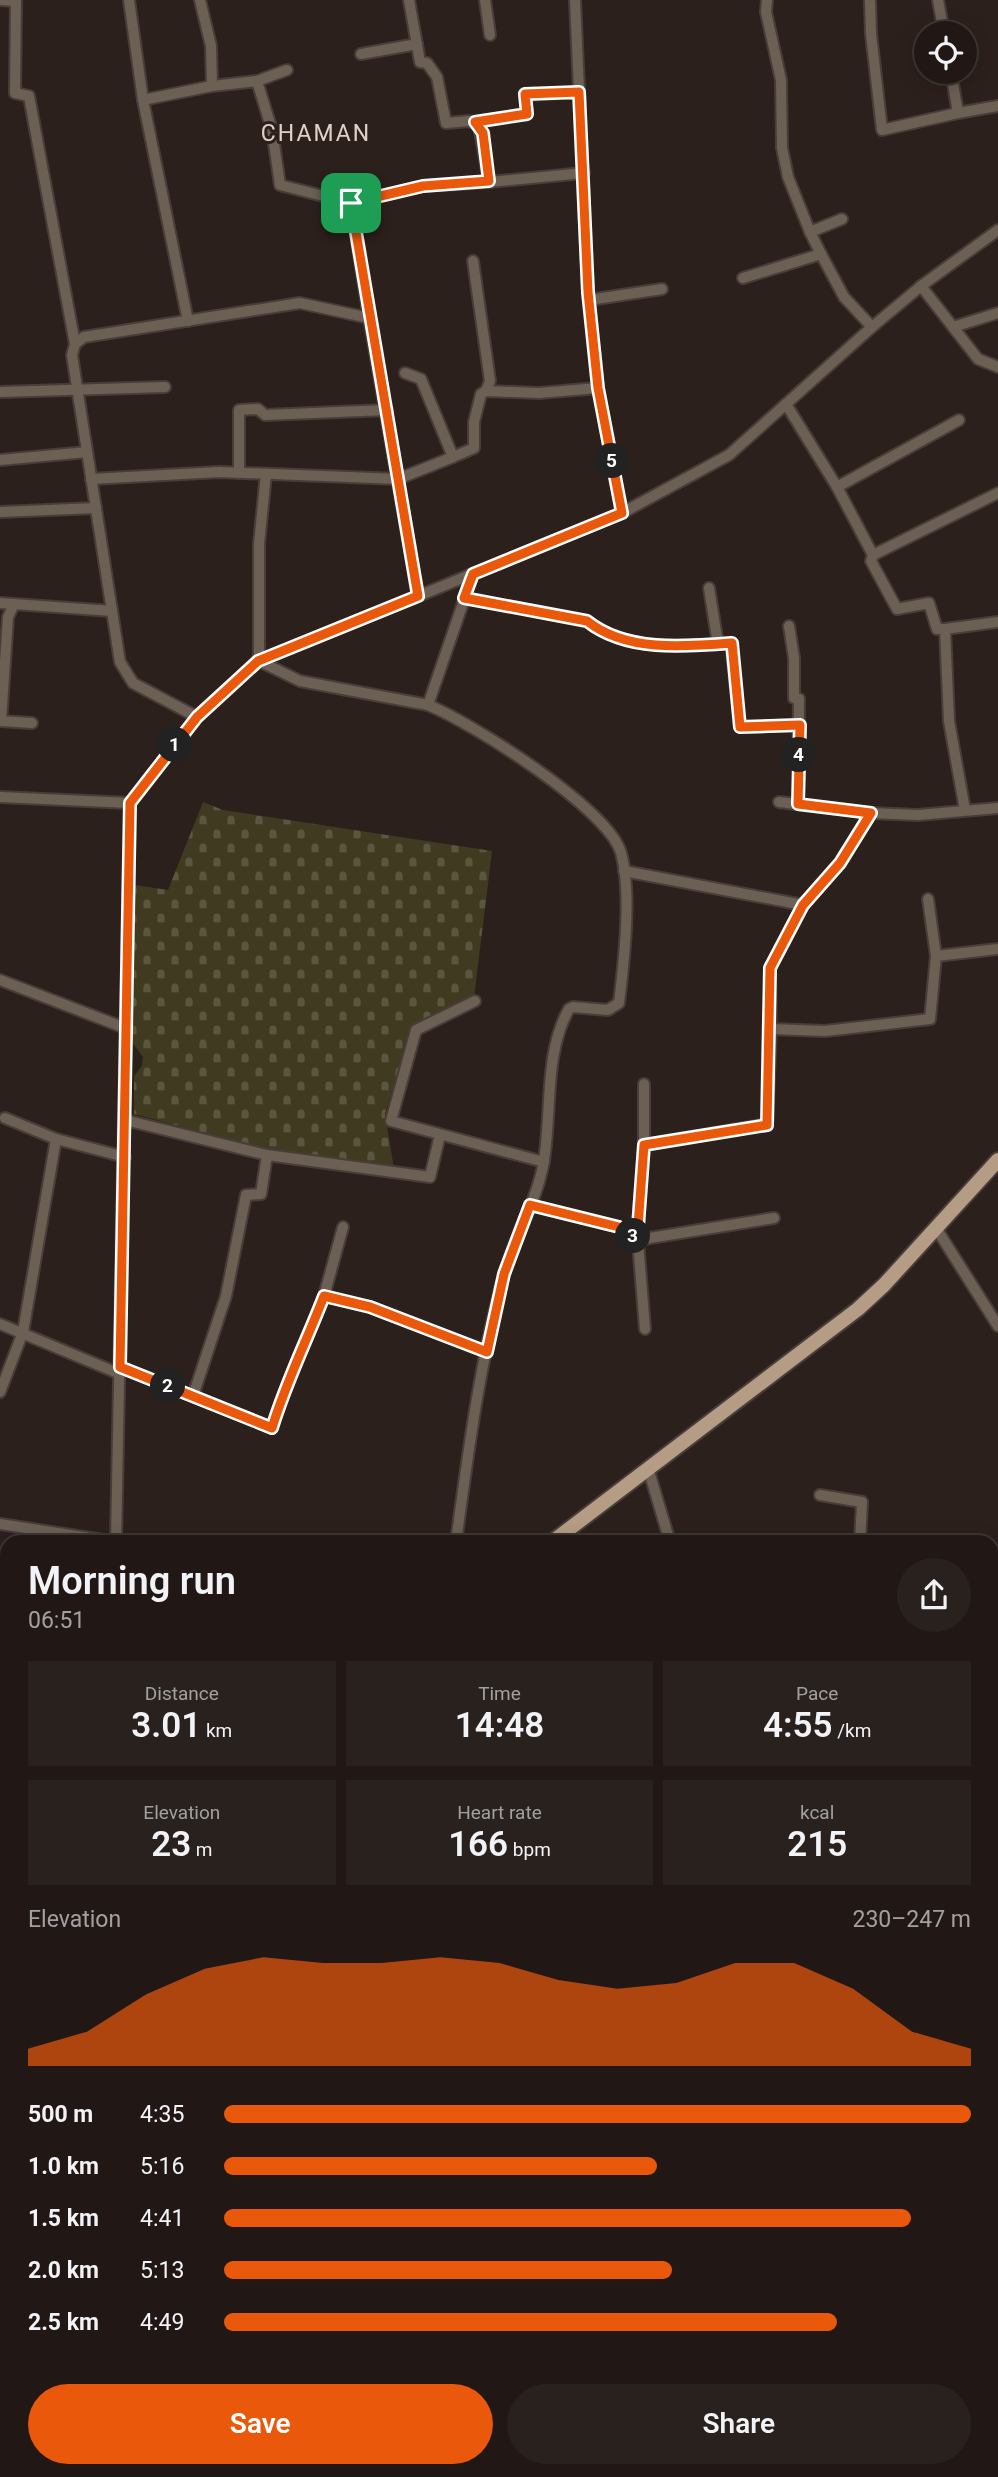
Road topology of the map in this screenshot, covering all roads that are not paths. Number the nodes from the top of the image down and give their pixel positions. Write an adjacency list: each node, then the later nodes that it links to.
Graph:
1 (15, 0): 10 (street); 41 (street)
2 (129, 0): 20 (street)
3 (200, 0): 18 (street)
4 (409, 0): 13 (street)
5 (485, 0): 12 (street)
6 (575, 0): 19 (street)
7 (767, 0): 29 (street)
8 (870, 0): 22 (street)
9 (938, 0): 11 (street)
10 (0, 1)
11 (942, 21)
12 (490, 35)
13 (417, 44): 14 (street); 23 (street)
14 (361, 54)
15 (287, 70): 16 (street)
16 (257, 81): 18 (street); 26 (street)
17 (953, 84): 22 (street)
18 (212, 86): 20 (street)
19 (579, 92): 23 (street); 24 (street)
20 (143, 100): 38 (street)
21 (998, 106): 22 (street)
22 (958, 113)
23 (475, 122): 25 (street)
24 (584, 173): 25 (street); 35 (street)
25 (489, 181): 26 (street)
26 (351, 203): 37 (street)
27 (842, 219): 29 (street)
28 (998, 230): 33 (street)
29 (810, 232): 30 (street)
30 (821, 254): 32 (street); 39 (street)
31 (473, 261): 46 (street)
32 (743, 278)
33 (921, 286): 39 (street); 40 (street)
34 (662, 289): 35 (street)
35 (589, 300): 45 (street)
36 (998, 313): 40 (street)
37 (369, 318): 38 (street); 50 (street)
38 (187, 321): 41 (street)
39 (872, 327): 49 (street)
40 (953, 327): 42 (street)
41 (75, 344): 47 (street)
42 (998, 367)
43 (405, 373): 53 (street)
44 (165, 387): 47 (street)
45 (598, 388): 46 (street); 63 (street)
46 (486, 391): 53 (street)
47 (78, 392): 48 (street); 52 (street)
48 (0, 393)
49 (786, 404): 59 (street); 63 (street)
50 (387, 410): 55 (street); 58 (street)
51 (959, 420): 59 (street)
52 (87, 452): 54 (street); 57 (street)
53 (453, 457): 58 (street)
54 (0, 460)
55 (239, 473): 56 (street); 57 (street)
56 (266, 474): 58 (street); 76 (street)
57 (91, 479): 61 (street)
58 (398, 480): 67 (street)
59 (837, 487): 64 (street)
60 (998, 494): 64 (street)
61 (96, 508): 62 (street); 71 (street)
62 (0, 512)
63 (622, 513): 65 (street)
64 (873, 555): 74 (street)
65 (473, 574): 67 (street); 68 (street)
66 (709, 588): 75 (street)
67 (418, 596): 76 (street)
68 (464, 598): 75 (street); 77 (street)
69 (0, 603): 70 (street)
70 (14, 604): 71 (street); 79 (street)
71 (112, 611): 78 (street)
72 (998, 622): 74 (street)
73 (789, 626): 80 (street)
74 (945, 629): 86 (street)
75 (718, 644): 80 (street)
76 (258, 661): 77 (street); 78 (street)
77 (428, 705): 88 (street)
78 (197, 717): 83 (street)
79 (32, 723)
80 (800, 725): 84 (street)
81 (0, 797): 83 (street)
82 (779, 802): 84 (street)
83 (130, 803): 95 (street)
84 (798, 804): 87 (street)
85 (998, 808): 86 (street)
86 (965, 810): 87 (street)
87 (871, 813): 90 (street)
88 (624, 871): 90 (street); 106 (street)
89 (928, 899): 92 (street)
90 (803, 905): 96 (street)
91 (998, 949): 92 (street)
92 (936, 956): 96 (street)
93 (0, 980): 95 (street)
94 (475, 1001): 100 (street)
95 (125, 1028): 99 (street)
96 (771, 1029): 102 (street)
97 (643, 1084): 102 (street)
98 (5, 1118): 101 (street)
99 (125, 1120): 103 (street); 104 (street)
100 (440, 1135): 103 (street); 106 (street)
101 (56, 1139): 104 (street); 116 (street)
102 (644, 1145): 111 (street)
103 (267, 1155): 120 (street)
104 (125, 1157): 118 (street)
105 (998, 1160): 110 (main road)
106 (544, 1162): 107 (street)
107 (530, 1205): 111 (street); 117 (street)
108 (775, 1218): 111 (street)
109 (343, 1227): 112 (street)
110 (936, 1228): 114 (street); 121 (main road)
111 (638, 1241): 115 (street)
112 (324, 1296): 117 (street); 120 (street)
113 (0, 1324): 116 (street)
114 (998, 1326)
115 (645, 1329)
116 (23, 1332): 118 (street); 119 (street)
117 (487, 1352): 126 (street)
118 (120, 1371): 120 (street); 125 (street)
119 (0, 1392)
120 (193, 1396)
121 (648, 1468): 127 (main road); 128 (street)
122 (820, 1495): 129 (street)
123 (0, 1524): 124 (street)
124 (71, 1535)
125 (116, 1535)
126 (457, 1535)
127 (561, 1535)
128 (668, 1535)
129 (860, 1535)

